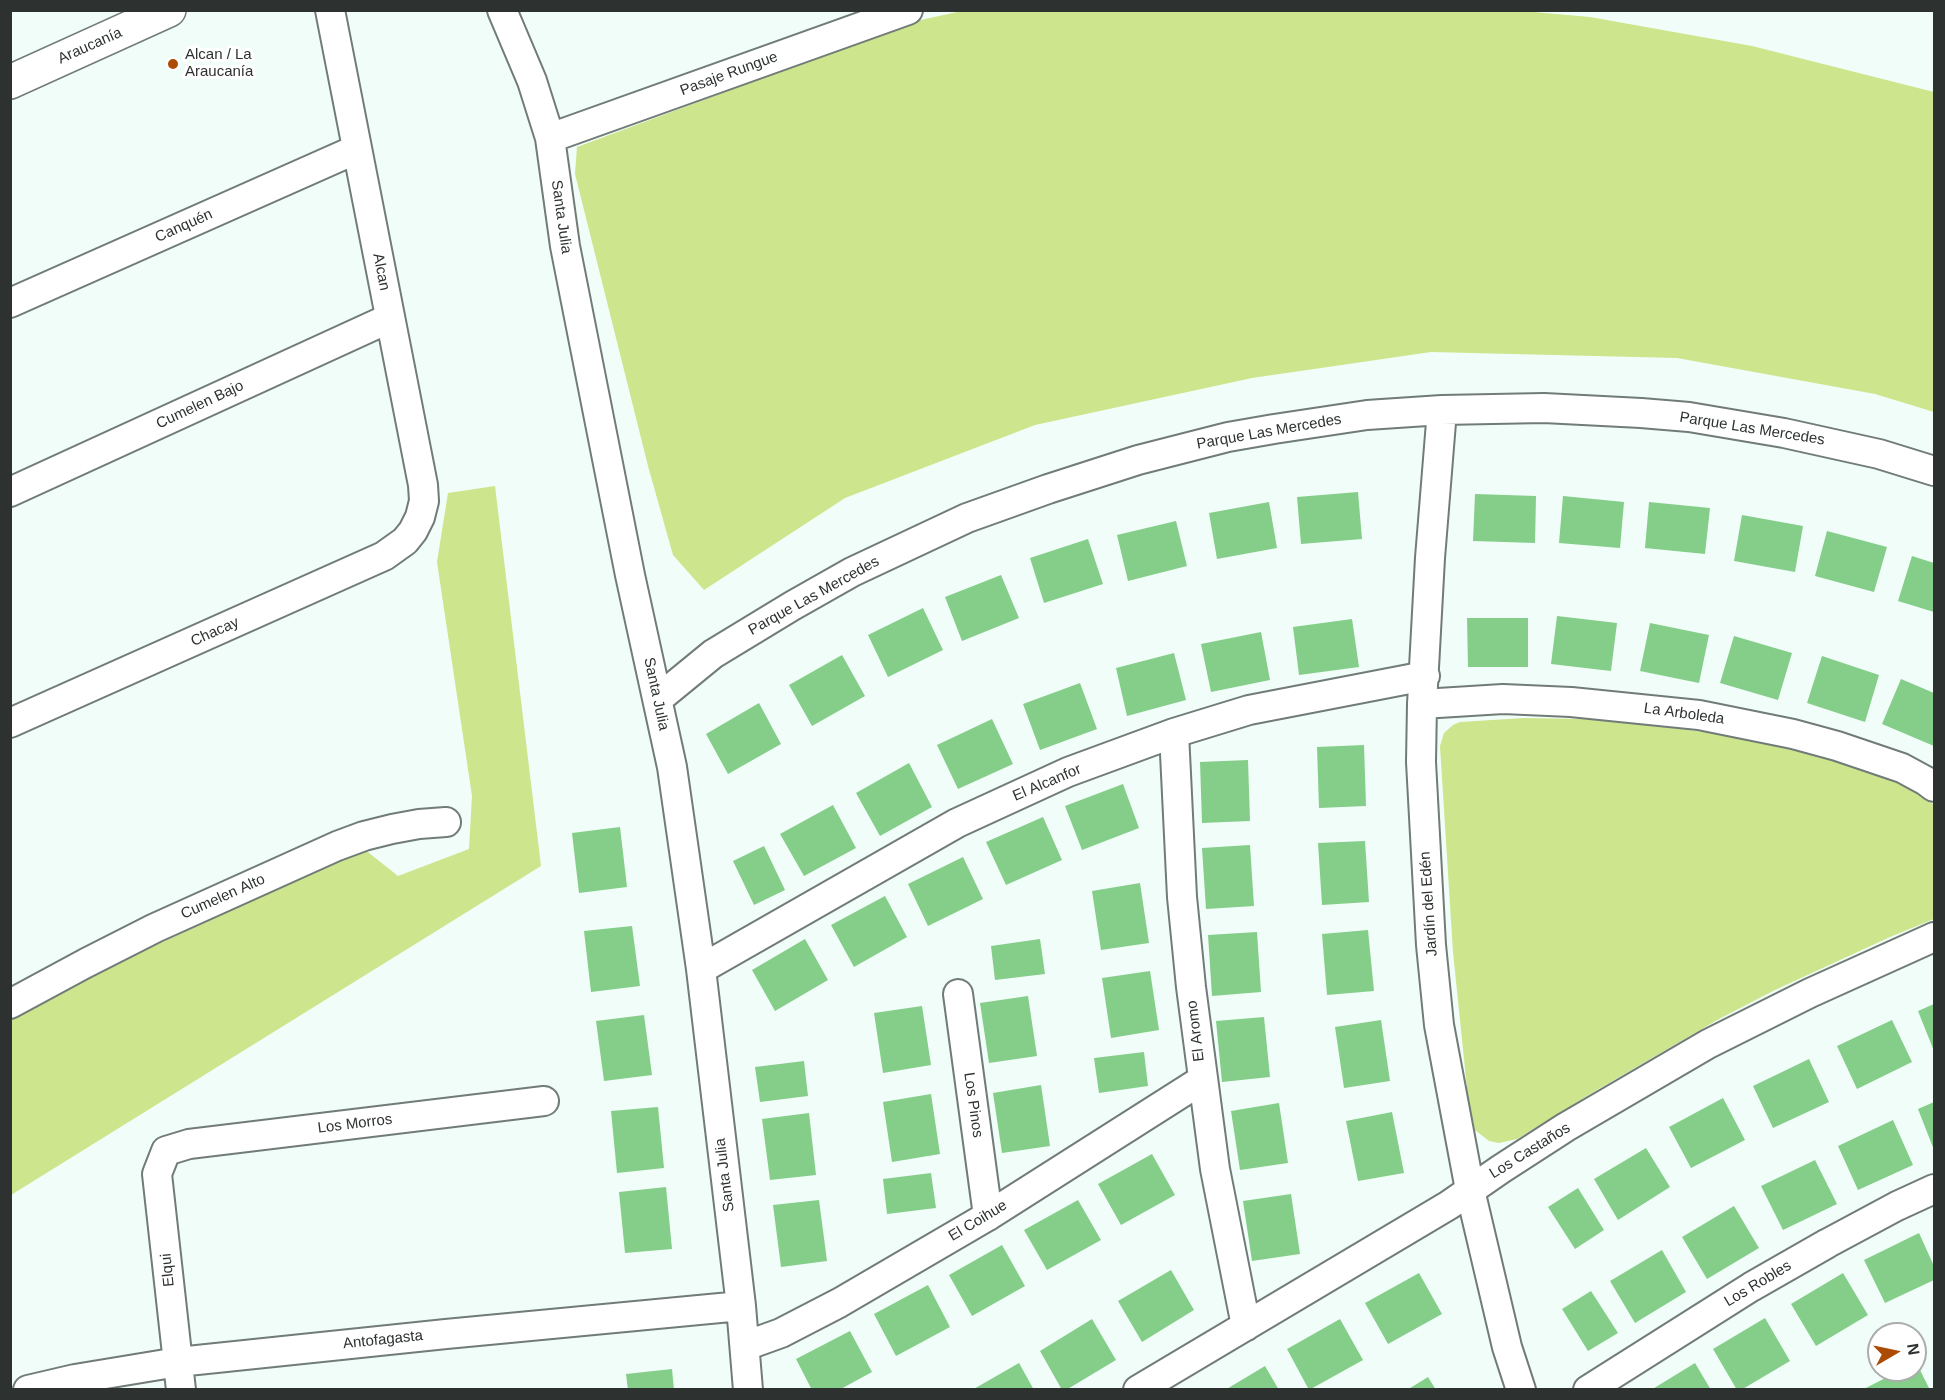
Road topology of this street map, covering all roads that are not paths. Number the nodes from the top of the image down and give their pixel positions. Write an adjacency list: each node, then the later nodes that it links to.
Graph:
1 (169, 10): 5 (street, Araucanía)
2 (330, 10): 8 (street, Alcan)
3 (502, 10): 7 (street, Santa Julia)
4 (908, 10): 7 (street, Pasaje Rungue)
5 (130, 19): 6 (street, Araucanía)
6 (10, 82)
7 (550, 138): 16 (street, Santa Julia)
8 (357, 149): 9 (street, Canquén); 10 (street, Alcan)
9 (10, 303)
10 (390, 318): 13 (street, Cumelen Bajo); 14 (street, Alcan)
11 (1442, 410): 12 (street, Parque Las Mercedes); 15 (street, Jardín del Edén); 16 (street, Parque Las Mercedes)
12 (1935, 471)
13 (10, 492)
14 (413, 531): 17 (street, Chacay)
15 (1423, 690): 18 (street, El Alcanfor); 19 (street, La Arboleda); 29 (street, Jardín del Edén)
16 (658, 699): 22 (street, Santa Julia)
17 (10, 723)
18 (1174, 733): 22 (street, El Alcanfor); 25 (street, El Aromo)
19 (1935, 787)
20 (446, 822): 24 (street, Cumelen Alto)
21 (1935, 937): 29 (street, Los Castaños)
22 (701, 969): 31 (street, Santa Julia)
23 (958, 994): 30 (street, Los Pinos)
24 (10, 1004)
25 (1202, 1080): 30 (street, El Coihue); 32 (street, El Aromo)
26 (544, 1101): 27 (street, Los Morros)
27 (166, 1151): 34 (street, Elqui)
28 (1935, 1189): 39 (street, Los Robles)
29 (1470, 1190): 32 (street, Los Castaños); 38 (street, Jardín del Edén)
30 (988, 1216): 33 (street, El Coihue)
31 (741, 1306): 33 (street, Santa Julia); 34 (street, Antofagasta)
32 (1246, 1326): 37 (street, Los Castaños)
33 (745, 1346): 36 (street, Santa Julia)
34 (180, 1376): 35 (street, Antofagasta)
35 (28, 1389)
36 (748, 1389)
37 (1138, 1389)
38 (1521, 1389)
39 (1588, 1389)

